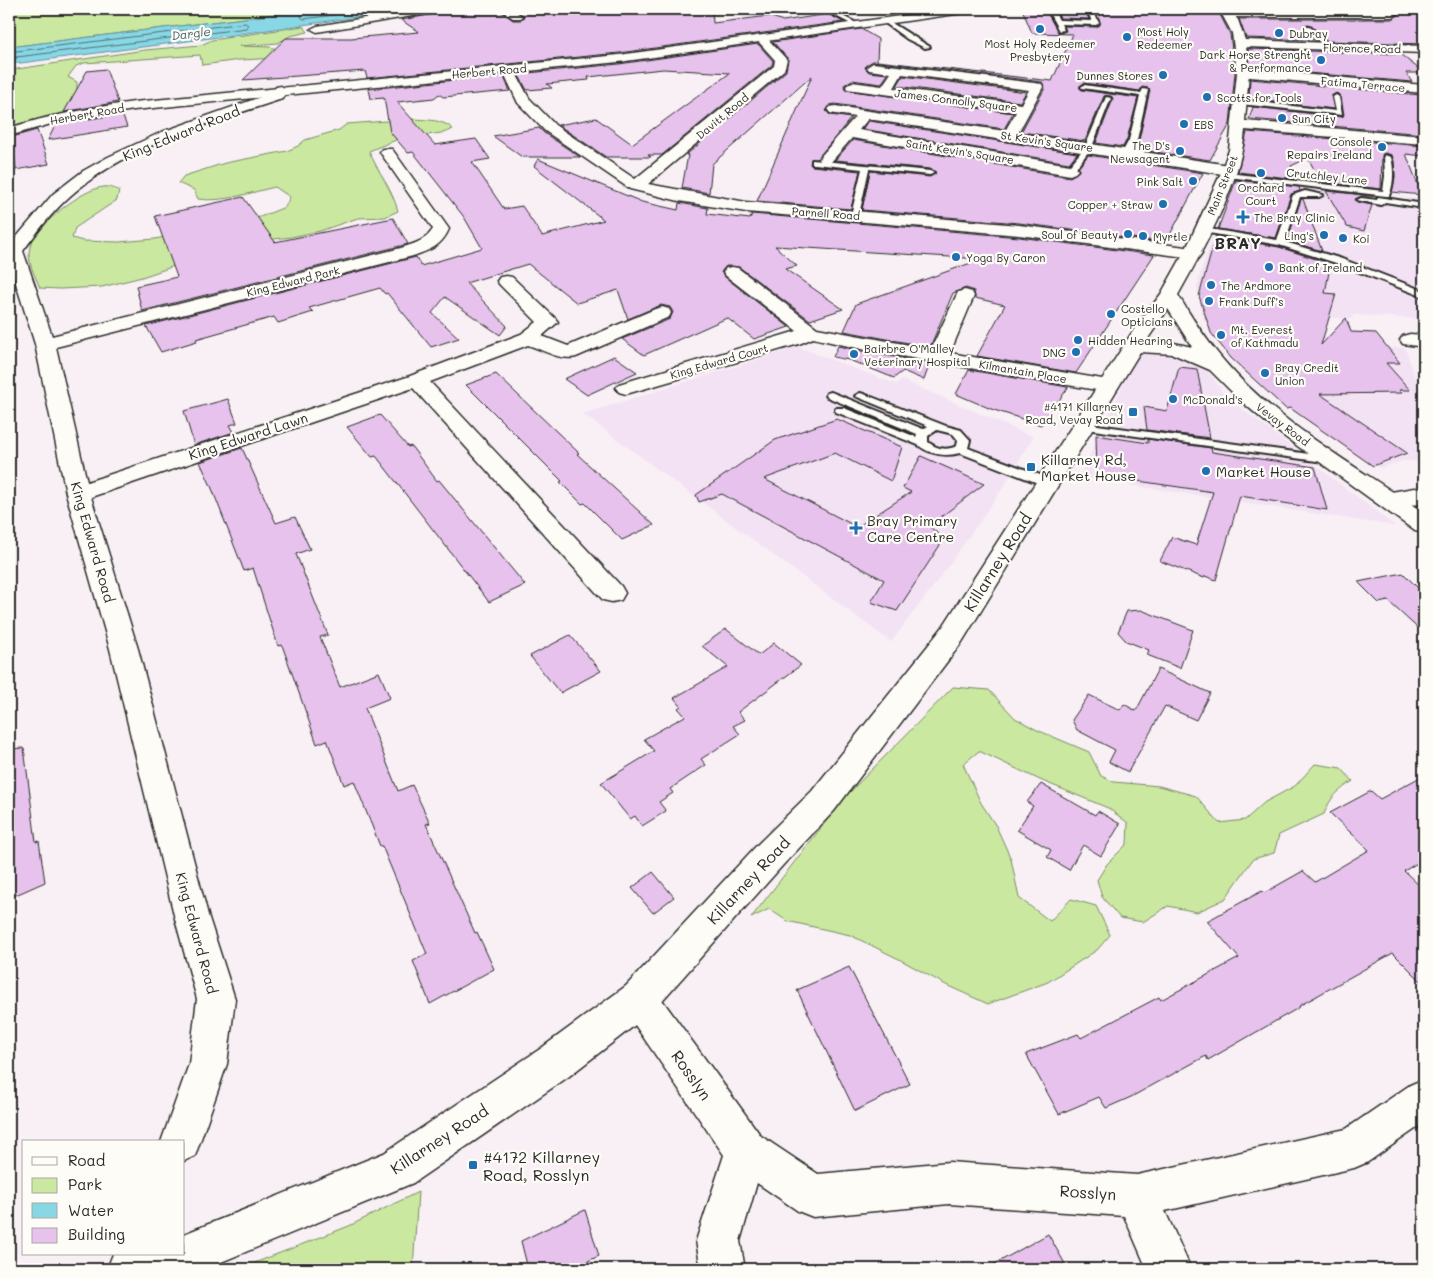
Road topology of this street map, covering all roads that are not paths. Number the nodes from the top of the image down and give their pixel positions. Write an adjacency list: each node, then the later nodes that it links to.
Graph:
1 (436, 9): 10 (street)
2 (505, 9): 9 (street)
3 (825, 9): 13 (lane)
4 (970, 9): 11 (street, Herbert Road)
5 (1050, 9): 12 (lane)
6 (1089, 9): 12 (lane)
7 (1389, 9): 8 (street)
8 (1226, 11): 17 (street, Main Street)
9 (517, 16)
10 (377, 20)
11 (887, 22): 13 (street, Herbert Road); 18 (lane)
12 (1057, 22): 15 (lane)
13 (859, 26): 16 (street, Herbert Road)
14 (1307, 27): 19 (lane)
15 (1062, 31)
16 (763, 40): 22 (street, Herbert Road); 50 (street, Davitt Road)
17 (1239, 43): 19 (street, Florence Road); 24 (street, Main Street)
18 (927, 47)
19 (1328, 47): 20 (street, Florence Road)
20 (1424, 49)
21 (873, 67): 23 (street, James Connolly Square)
22 (508, 69): 27 (street, Herbert Road); 50 (street, Parnell Road)
23 (898, 70): 28 (street, James Connolly Square); 33 (street, James Connolly Square)
24 (1243, 73): 29 (street, Fatima Terrace); 32 (street, Main Street)
25 (852, 86): 28 (street, James Connolly Square)
26 (1084, 87): 43 (lane)
27 (282, 90): 37 (street, Herbert Road); 68 (street, King Edward Road)
28 (885, 90): 33 (street, James Connolly Square)
29 (1423, 90)
30 (1336, 97): 32 (lane)
31 (1108, 98): 41 (lane)
32 (1241, 102): 36 (street, Main Street)
33 (1026, 109): 39 (street, James Connolly Square)
34 (834, 110): 35 (street, St Kevin's Square)
35 (865, 114): 38 (street); 39 (street, St Kevin's Square)
36 (1239, 125): 40 (street); 49 (street, Main Street)
37 (9, 132)
38 (849, 133): 45 (street); 47 (street, Saint Kevin's Square)
39 (1010, 135): 41 (street, St Kevin's Square)
40 (1424, 140)
41 (1088, 147): 43 (street, St Kevin's Square); 47 (lane)
42 (387, 152): 68 (street, King Edward Park)
43 (1126, 153): 49 (street, St Kevin's Square)
44 (1387, 157): 49 (lane, Crutchley Lane)
45 (821, 161): 46 (lane)
46 (866, 167): 48 (lane); 54 (lane)
47 (1070, 170)
48 (930, 173)
49 (1228, 173): 55 (street, Main Street)
50 (635, 186): 54 (street, Parnell Road)
51 (1339, 198): 56 (lane)
52 (1356, 200): 53 (lane)
53 (1424, 206)
54 (855, 215): 57 (street, Parnell Road)
55 (1205, 227): 56 (lane); 57 (street, Main Street)
56 (1280, 243): 59 (lane)
57 (1193, 253): 63 (street, Main Street)
58 (732, 272): 66 (street)
59 (1388, 280): 61 (lane); 62 (lane)
60 (506, 281): 67 (street, King Edward Lawn)
61 (1395, 291)
62 (1424, 294)
63 (1169, 295): 69 (street, Killarney Road); 71 (street, Vevay Road)
64 (965, 296): 70 (street)
65 (662, 313): 67 (street)
66 (811, 332): 70 (street, Kilmantain Place); 74 (street, King Edward Court)
67 (528, 338): 72 (street, King Edward Lawn)
68 (46, 344): 84 (street, King Edward Road)
69 (1133, 347): 71 (street); 73 (street, Killarney Road)
70 (938, 357): 73 (street, Kilmantain Place)
71 (1220, 368): 82 (street, Vevay Road)
72 (417, 380): 84 (street, King Edward Lawn); 88 (street)
73 (1108, 386): 78 (street, Killarney Road)
74 (626, 388)
75 (830, 395): 80 (lane)
76 (860, 396): 79 (lane)
77 (840, 410): 80 (lane)
78 (1083, 426): 82 (lane); 83 (street, Killarney Road)
79 (943, 427): 80 (lane); 81 (lane)
80 (923, 438): 81 (lane)
81 (960, 449): 83 (lane)
82 (1331, 460): 86 (street, Vevay Road)
83 (1047, 482): 89 (street, Killarney Road)
84 (78, 492): 91 (street, King Edward Road)
85 (1424, 497): 86 (street)
86 (1388, 500): 87 (street, Vevay Road)
87 (1424, 525)
88 (612, 593)
89 (639, 999): 92 (street, Rosslyn); 94 (street, Killarney Road)
90 (1424, 1099): 93 (street, Rosslyn)
91 (181, 1140)
92 (746, 1151): 93 (street, Rosslyn); 99 (street)
93 (1137, 1196): 100 (street)
94 (185, 1255)
95 (134, 1256): 97 (street)
96 (183, 1256): 98 (street, Killarney Road)
97 (129, 1269)
98 (151, 1269)
99 (723, 1269)
100 (1169, 1269)

